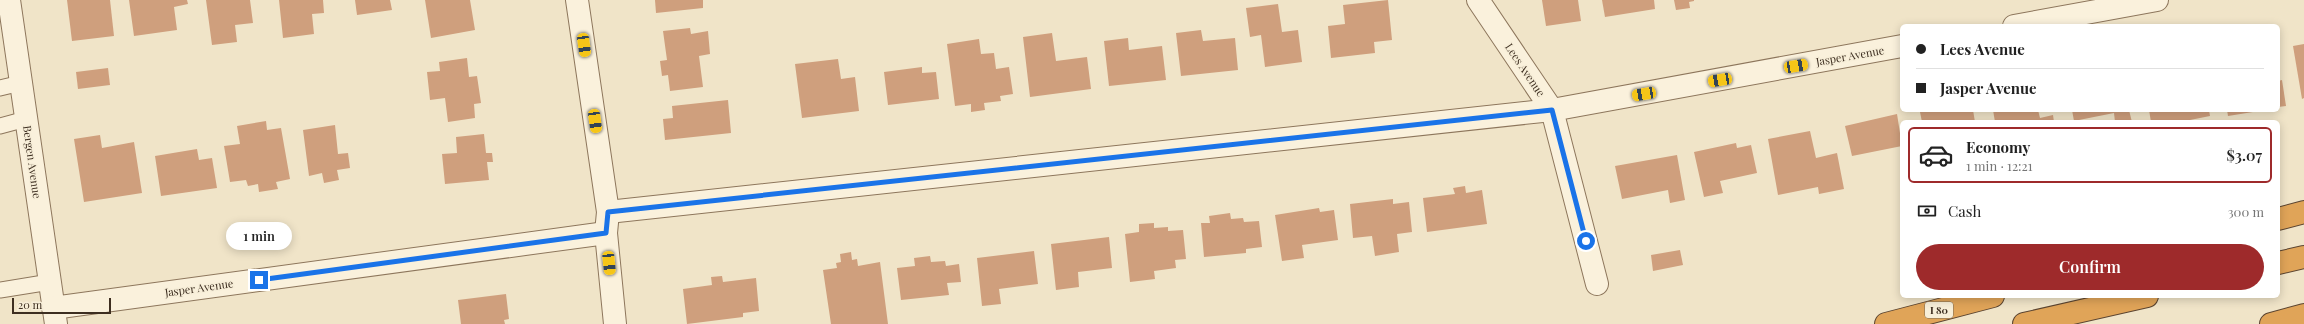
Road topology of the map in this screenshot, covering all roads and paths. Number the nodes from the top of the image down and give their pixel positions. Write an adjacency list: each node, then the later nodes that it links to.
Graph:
1 (9, 0): 7 (street, Bergen Avenue)
2 (577, 0): 12 (street)
3 (1478, 0): 9 (street, Lees Avenue)
4 (2157, 0): 5 (street)
5 (2025, 24)
6 (1900, 46): 9 (street, Jasper Avenue)
7 (21, 83): 8 (lane); 10 (street, Bergen Avenue)
8 (0, 88)
9 (1552, 110): 12 (street, Jasper Avenue); 19 (street, Lees Avenue)
10 (26, 119): 11 (lane); 18 (street, Bergen Avenue)
11 (0, 126)
12 (608, 212): 15 (street)
13 (2304, 212): 14 (highway)
14 (2280, 218)
15 (606, 233): 24 (street, Jasper Avenue); 25 (street)
16 (2304, 256): 17 (highway)
17 (2280, 262)
18 (50, 282): 20 (lane); 24 (street, Bergen Avenue)
19 (1598, 284)
20 (0, 290)
21 (1985, 298): 26 (highway, I 80)
22 (2138, 298): 27 (highway)
23 (2304, 315): 28 (highway)
24 (54, 316)
25 (615, 324)
26 (1886, 324)
27 (2024, 324)
28 (2271, 324)

